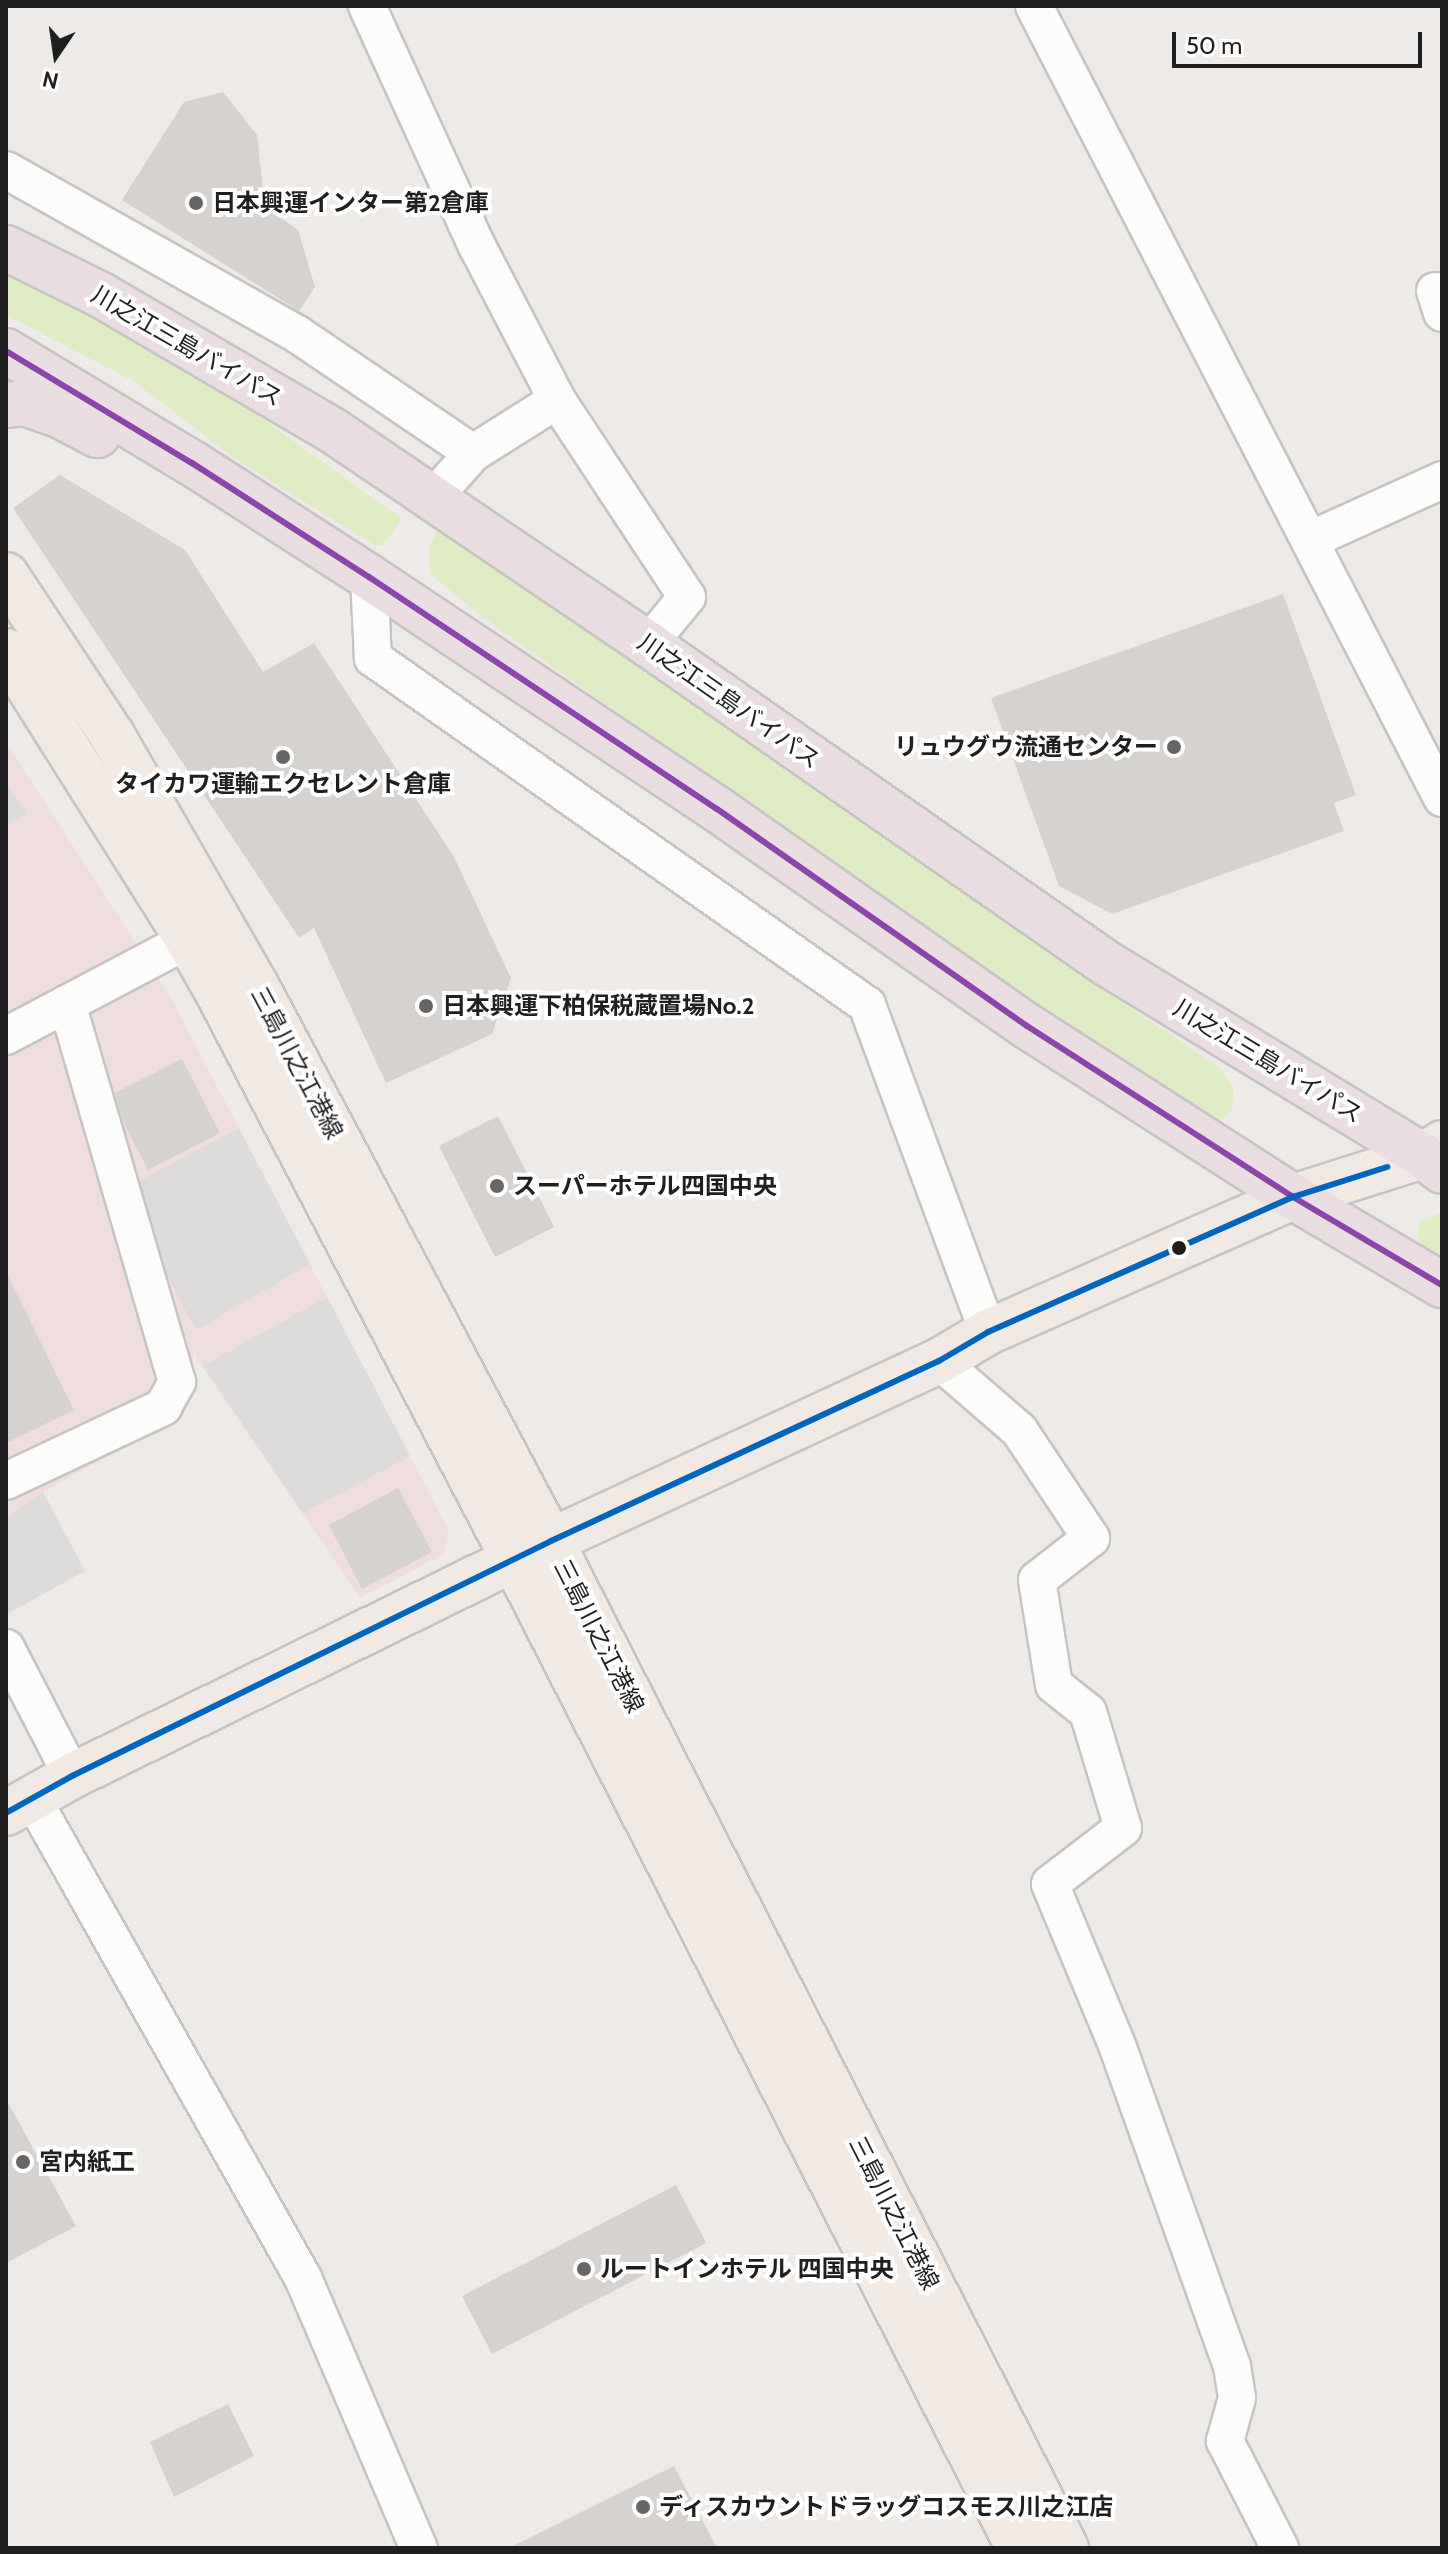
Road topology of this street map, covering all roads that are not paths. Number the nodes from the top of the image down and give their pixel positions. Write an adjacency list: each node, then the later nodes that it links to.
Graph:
1 (367, 6): 6 (street)
2 (1034, 6): 11 (street)
3 (6, 170): 8 (street)
4 (6, 248): 10 (highway, 川之江三島バイパス)
5 (6, 351): 13 (highway)
6 (557, 400): 8 (street); 14 (street)
7 (6, 405): 13 (highway)
8 (473, 453): 10 (street)
9 (1442, 480): 11 (street)
10 (432, 499): 14 (highway, 川之江三島バイパス)
11 (1310, 540): 16 (street)
12 (6, 575): 26 (main road, 三島川之江港線)
13 (369, 577): 21 (highway); 23 (street)
14 (648, 644): 20 (highway, 川之江三島バイパス)
15 (6, 651): 17 (main road, 三島川之江港線)
16 (1442, 798)
17 (188, 940): 18 (street); 26 (main road, 三島川之江港線)
18 (67, 1004): 19 (street); 25 (street)
19 (6, 1036)
20 (1436, 1157): 21 (main road)
21 (1293, 1197): 22 (highway); 23 (main road)
22 (1442, 1285)
23 (988, 1332): 24 (main road)
24 (939, 1361): 26 (main road); 33 (street)
25 (6, 1481)
26 (532, 1551): 28 (main road); 31 (main road, 三島川之江港線); 32 (main road, 三島川之江港線)
27 (6, 1648): 28 (street)
28 (72, 1776): 29 (main road)
29 (19, 1806): 30 (street)
30 (419, 2548)
31 (1019, 2548)
32 (1066, 2548)
33 (1280, 2548)

